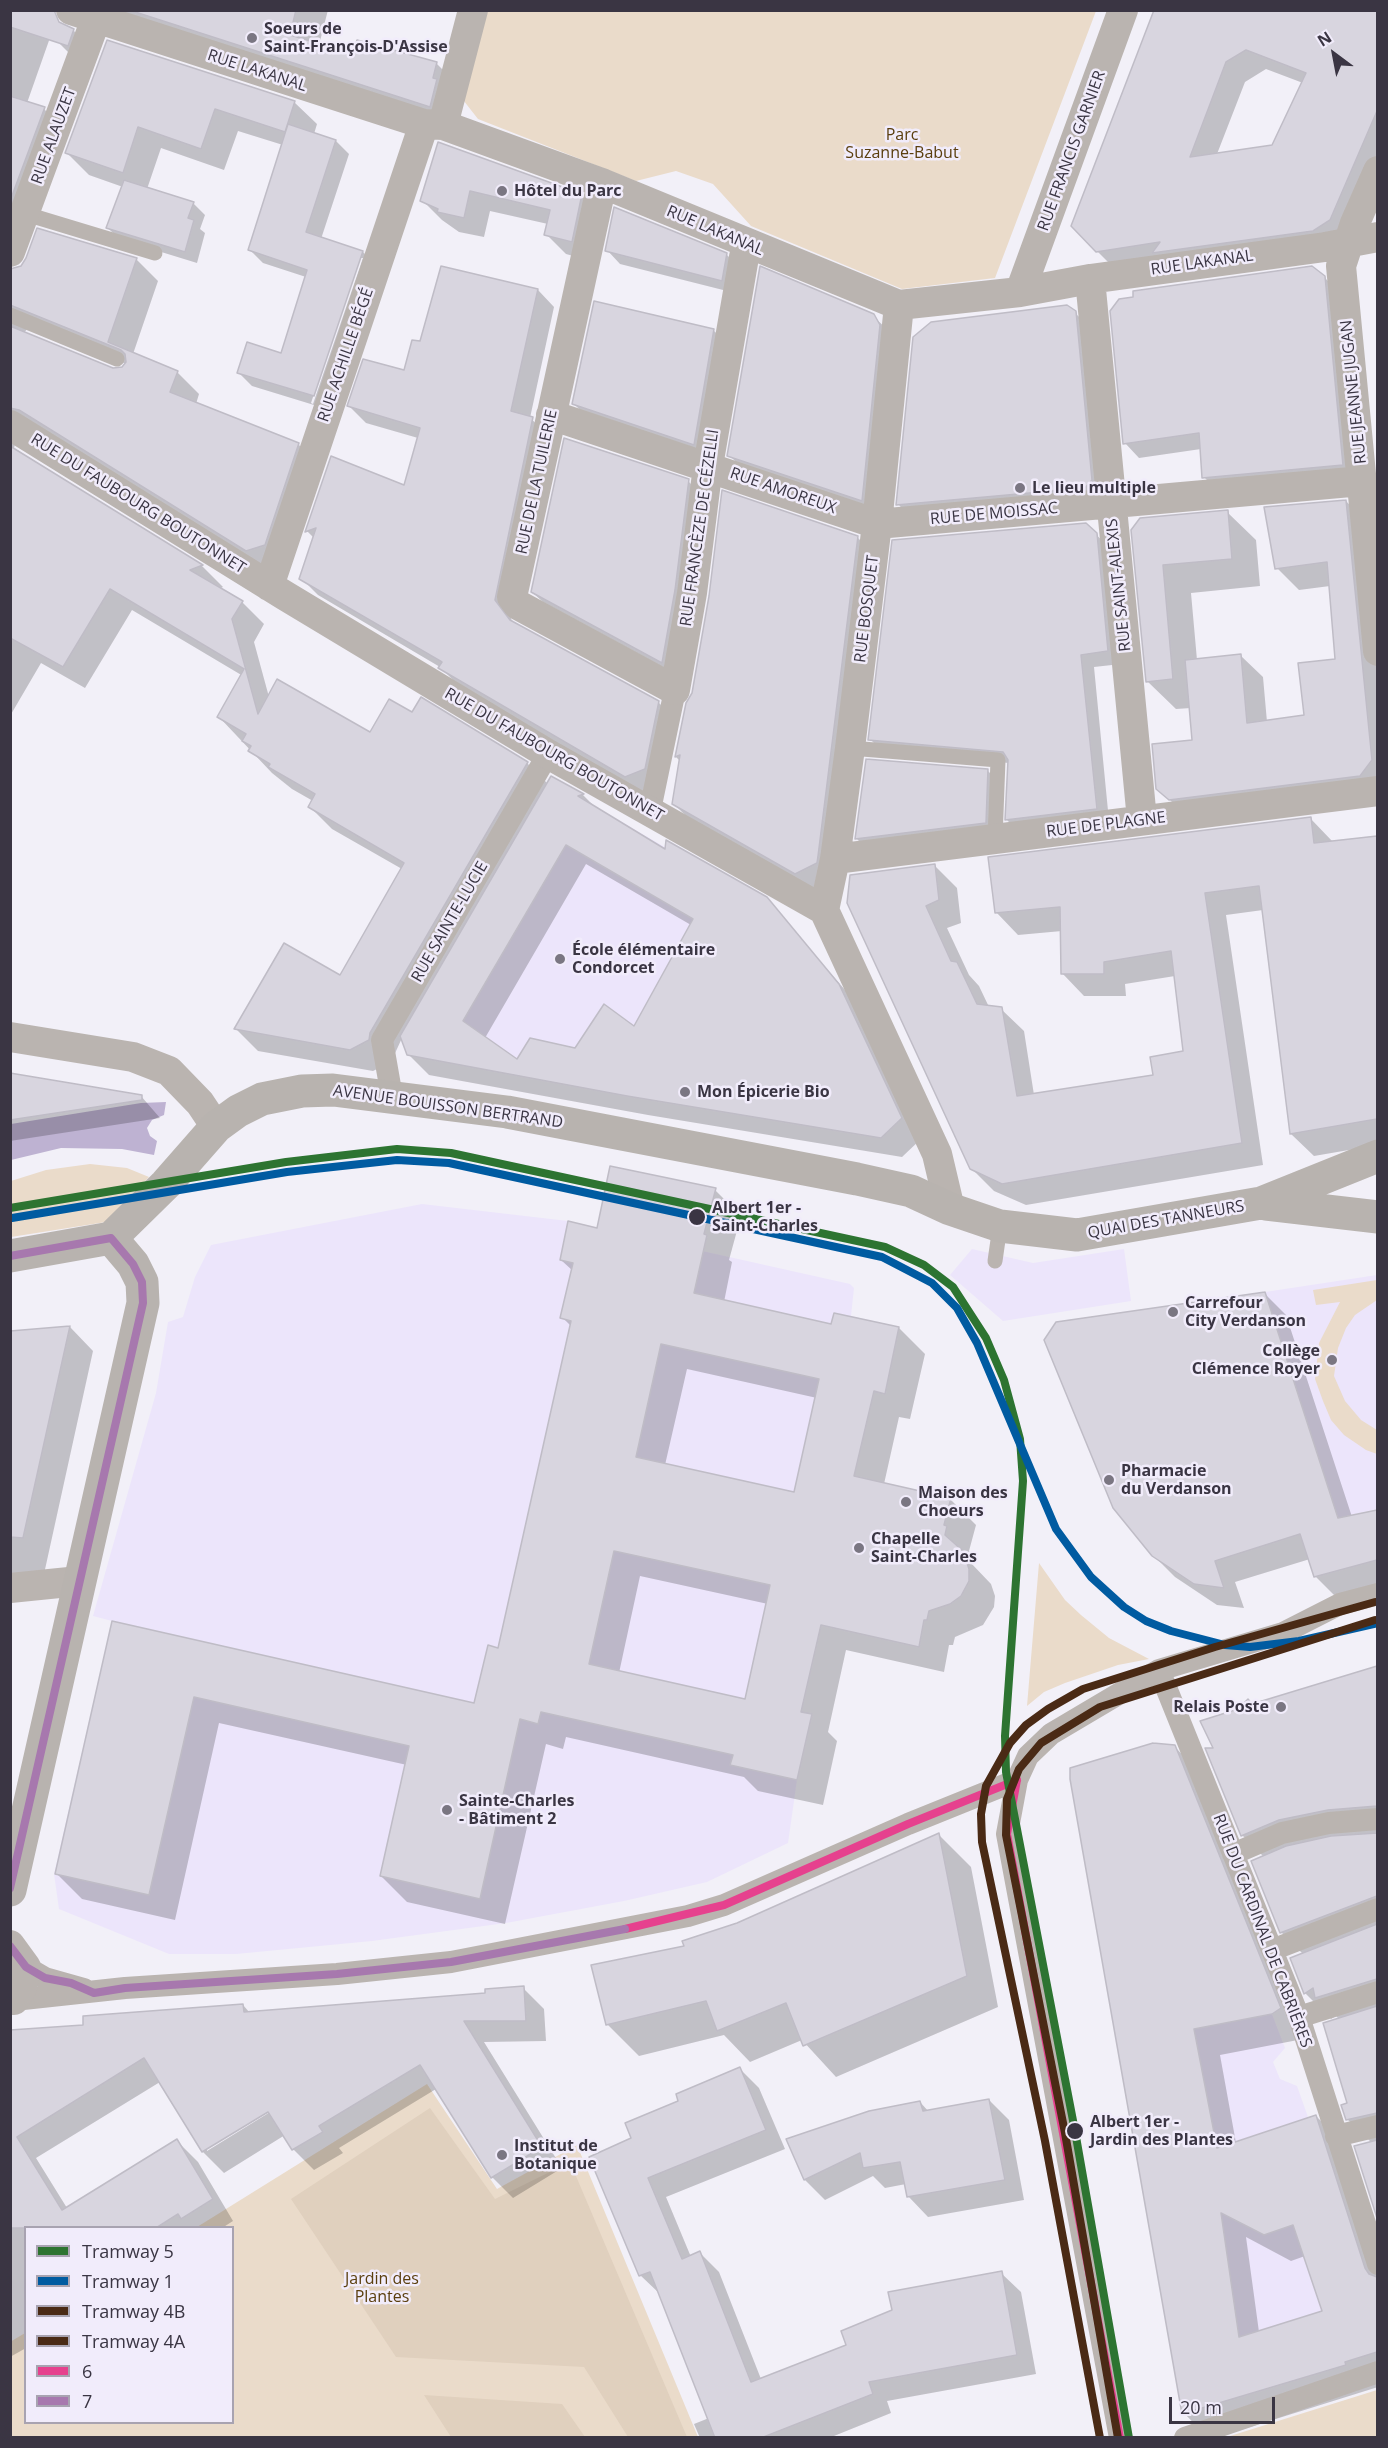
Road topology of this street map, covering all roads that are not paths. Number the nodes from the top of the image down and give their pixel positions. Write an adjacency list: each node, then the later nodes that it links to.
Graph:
1 (473, 10): 4 (street, RUE ACHILLE BÉGÉ)
2 (1123, 10): 13 (street, RUE FRANCIS GARNIER)
3 (83, 15): 4 (street, RUE LAKANAL); 7 (street, RUE ALAUZET)
4 (433, 125): 6 (street, RUE LAKANAL); 24 (street, RUE ACHILLE BÉGÉ)
5 (1377, 171): 8 (street, RUE JEANNE JUGAN)
6 (602, 183): 9 (street, RUE LAKANAL); 17 (street, RUE DE LA TUILERIE)
7 (26, 214): 10 (street, RUE ALAUZET); 11 (lane)
8 (1363, 239): 12 (street, RUE LAKANAL); 20 (street, RUE JEANNE JUGAN)
9 (749, 245): 14 (street, RUE LAKANAL); 19 (street, RUE FRANCÈZE DE CÉZELLI)
10 (10, 252)
11 (155, 254)
12 (1090, 279): 13 (street, RUE LAKANAL); 21 (street, RUE SAINT-ALEXIS)
13 (1020, 292): 14 (street, RUE LAKANAL)
14 (899, 305): 22 (street, RUE BOSQUET)
15 (10, 315): 16 (lane)
16 (117, 359)
17 (551, 415): 19 (street, RUE AMOREUX); 26 (street, RUE DE LA TUILERIE)
18 (10, 425): 24 (street, RUE DU FAUBOURG BOUTONNET)
19 (708, 466): 22 (street, RUE AMOREUX); 26 (street, RUE FRANCÈZE DE CÉZELLI)
20 (1362, 480): 21 (street, RUE DE MOISSAC); 23 (street, RUE JEANNE JUGAN)
21 (1111, 505): 22 (street, RUE DE MOISSAC); 31 (street, RUE SAINT-ALEXIS)
22 (877, 524): 27 (street, RUE BOSQUET)
23 (1372, 527): 25 (street, RUE JEANNE JUGAN)
24 (268, 586): 28 (street, RUE DU FAUBOURG BOUTONNET)
25 (1377, 651)
26 (675, 690): 30 (street, RUE FRANCÈZE DE CÉZELLI)
27 (850, 747): 32 (lane); 33 (street, RUE BOSQUET)
28 (548, 754): 30 (street, RUE DU FAUBOURG BOUTONNET); 36 (street, RUE SAINTE-LUCIE)
29 (1377, 791): 31 (street, RUE DE PLAGNE)
30 (650, 810): 34 (street, RUE DU FAUBOURG BOUTONNET)
31 (1142, 820): 32 (street, RUE DE PLAGNE)
32 (995, 839): 33 (street, RUE DE PLAGNE)
33 (835, 859): 34 (street, RUE BOSQUET)
34 (824, 910): 40 (street)
35 (10, 1037): 37 (street)
36 (392, 1097): 37 (main road, AVENUE BOUISSON BERTRAND); 40 (main road, AVENUE BOUISSON BERTRAND)
37 (216, 1127): 43 (main road, AVENUE BOUISSON BERTRAND)
38 (1377, 1156): 39 (main road, QUAI DES TANNEURS)
39 (1261, 1203): 41 (main road); 42 (main road, QUAI DES TANNEURS)
40 (950, 1209): 42 (main road, QUAI DES TANNEURS)
41 (1377, 1217)
42 (1000, 1226): 45 (lane)
43 (111, 1238): 44 (main road); 46 (main road)
44 (10, 1256)
45 (994, 1261)
46 (79, 1581): 47 (street); 53 (main road)
47 (10, 1588)
48 (1377, 1594): 49 (street)
49 (1160, 1670): 50 (street); 52 (street, RUE DU CARDINAL DE CABRIÈRES)
50 (1017, 1780): 58 (street); 66 (street)
51 (1377, 1819): 52 (street)
52 (1233, 1854): 55 (street, RUE DU CARDINAL DE CABRIÈRES)
53 (10, 1890)
54 (1377, 1910): 55 (street)
55 (1272, 1950): 60 (street, RUE DU CARDINAL DE CABRIÈRES)
56 (18, 1956): 58 (street); 59 (street)
57 (1377, 1992): 60 (street)
58 (94, 1993): 59 (street)
59 (12, 2000)
60 (1299, 2017): 62 (street, RUE DU CARDINAL DE CABRIÈRES)
61 (1377, 2126): 62 (street)
62 (1336, 2136): 63 (street, RUE DU CARDINAL DE CABRIÈRES)
63 (1374, 2239): 64 (street, RUE DU CARDINAL DE CABRIÈRES)
64 (1377, 2264)
65 (1377, 2372): 67 (street)
66 (1114, 2436)
67 (1185, 2438)

